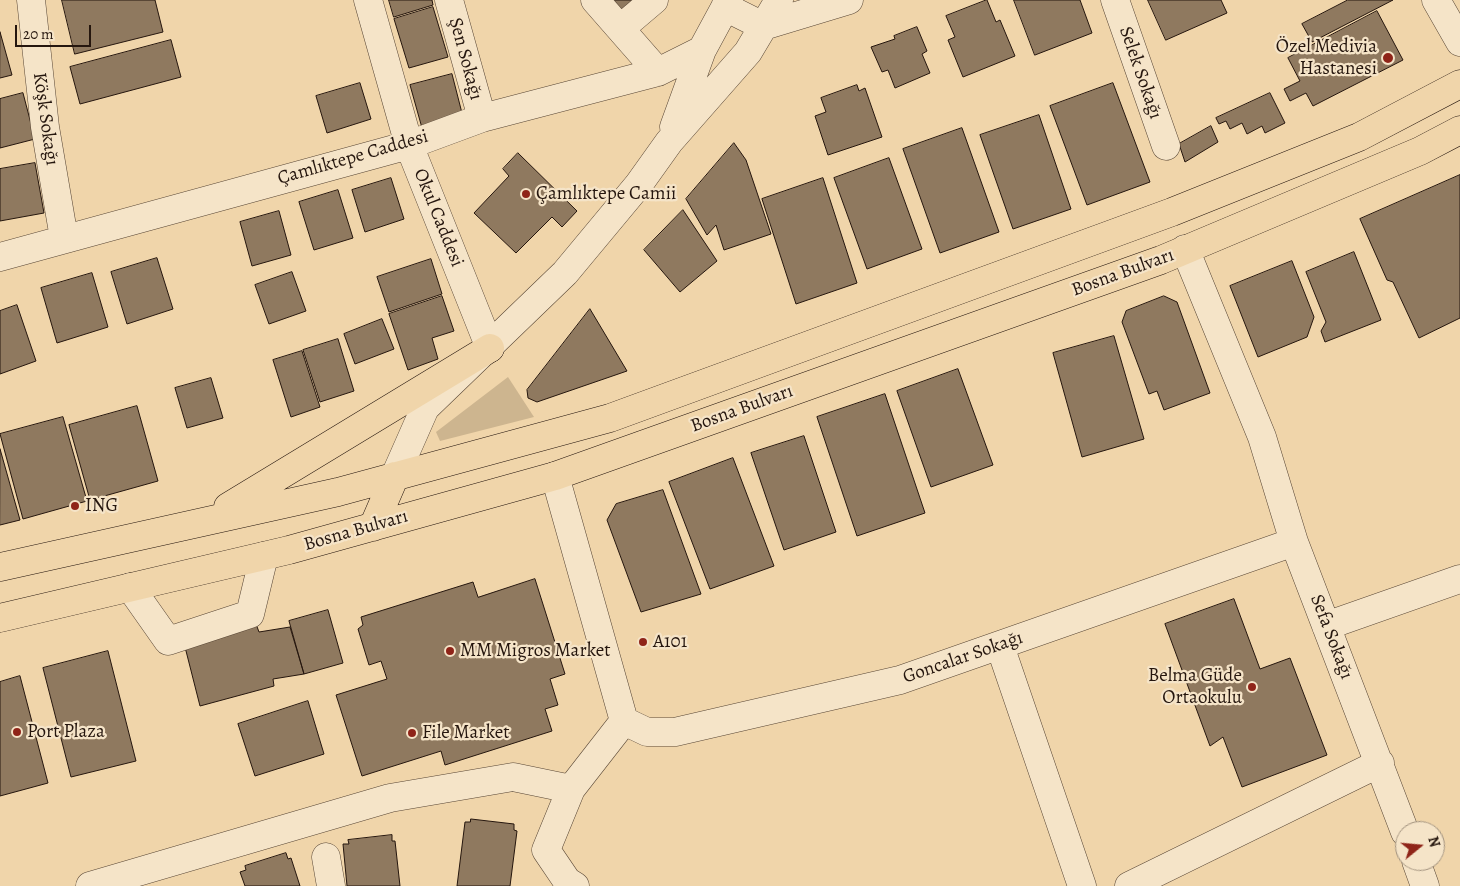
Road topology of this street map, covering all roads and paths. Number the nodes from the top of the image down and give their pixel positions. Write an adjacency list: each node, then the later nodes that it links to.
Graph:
1 (31, 0): 22 (street, Köşk Sokağı)
2 (368, 0): 20 (street, Okul Caddesi)
3 (449, 0): 17 (street, Şen Sokağı)
4 (595, 0): 12 (street)
5 (654, 0): 12 (street)
6 (779, 0): 11 (street)
7 (849, 0): 11 (street)
8 (1115, 0): 21 (street, Selek Sokağı)
9 (1436, 0): 13 (street)
10 (727, 4): 11 (street); 14 (street)
11 (763, 26): 19 (street)
12 (621, 28): 15 (street)
13 (1460, 42)
14 (702, 50): 15 (street, Çamlıktepe Caddesi); 19 (street)
15 (658, 72): 17 (street, Çamlıktepe Caddesi)
16 (1460, 84): 26 (main road, Bosna Bulvarı)
17 (482, 118): 20 (street, Çamlıktepe Caddesi)
18 (1460, 130): 23 (main road, Bosna Bulvarı)
19 (669, 142): 25 (street)
20 (409, 145): 22 (street, Çamlıktepe Caddesi); 25 (street, Okul Caddesi)
21 (1166, 146)
22 (64, 238): 24 (street, Çamlıktepe Caddesi)
23 (1185, 249): 27 (main road, Bosna Bulvarı); 30 (street, Sefa Sokağı)
24 (0, 257)
25 (490, 348): 26 (street); 28 (main road)
26 (396, 476): 28 (main road, Bosna Bulvarı); 29 (main road)
27 (555, 476): 29 (main road, Bosna Bulvarı); 38 (street)
28 (209, 519): 32 (main road, Bosna Bulvarı)
29 (374, 527): 31 (main road, Bosna Bulvarı)
30 (1294, 542): 36 (street, Sefa Sokağı); 37 (street, Goncalar Sokağı)
31 (264, 556): 34 (main road, Bosna Bulvarı); 34 (street)
32 (0, 567)
33 (1460, 579): 36 (street)
34 (130, 587): 35 (main road, Bosna Bulvarı)
35 (0, 618)
36 (1326, 626): 39 (street, Sefa Sokağı)
37 (1000, 646): 38 (street, Goncalar Sokağı); 49 (street)
38 (624, 721): 40 (street)
39 (1380, 763): 41 (street, Sefa Sokağı); 50 (street)
40 (571, 789): 42 (street); 45 (street)
41 (1401, 821)
42 (546, 850): 47 (street); 48 (street)
43 (326, 857): 46 (street)
44 (1420, 871): 51 (street)
45 (90, 886)
46 (331, 886)
47 (544, 886)
48 (575, 886)
49 (1082, 886)
50 (1129, 886)
51 (1425, 886)

